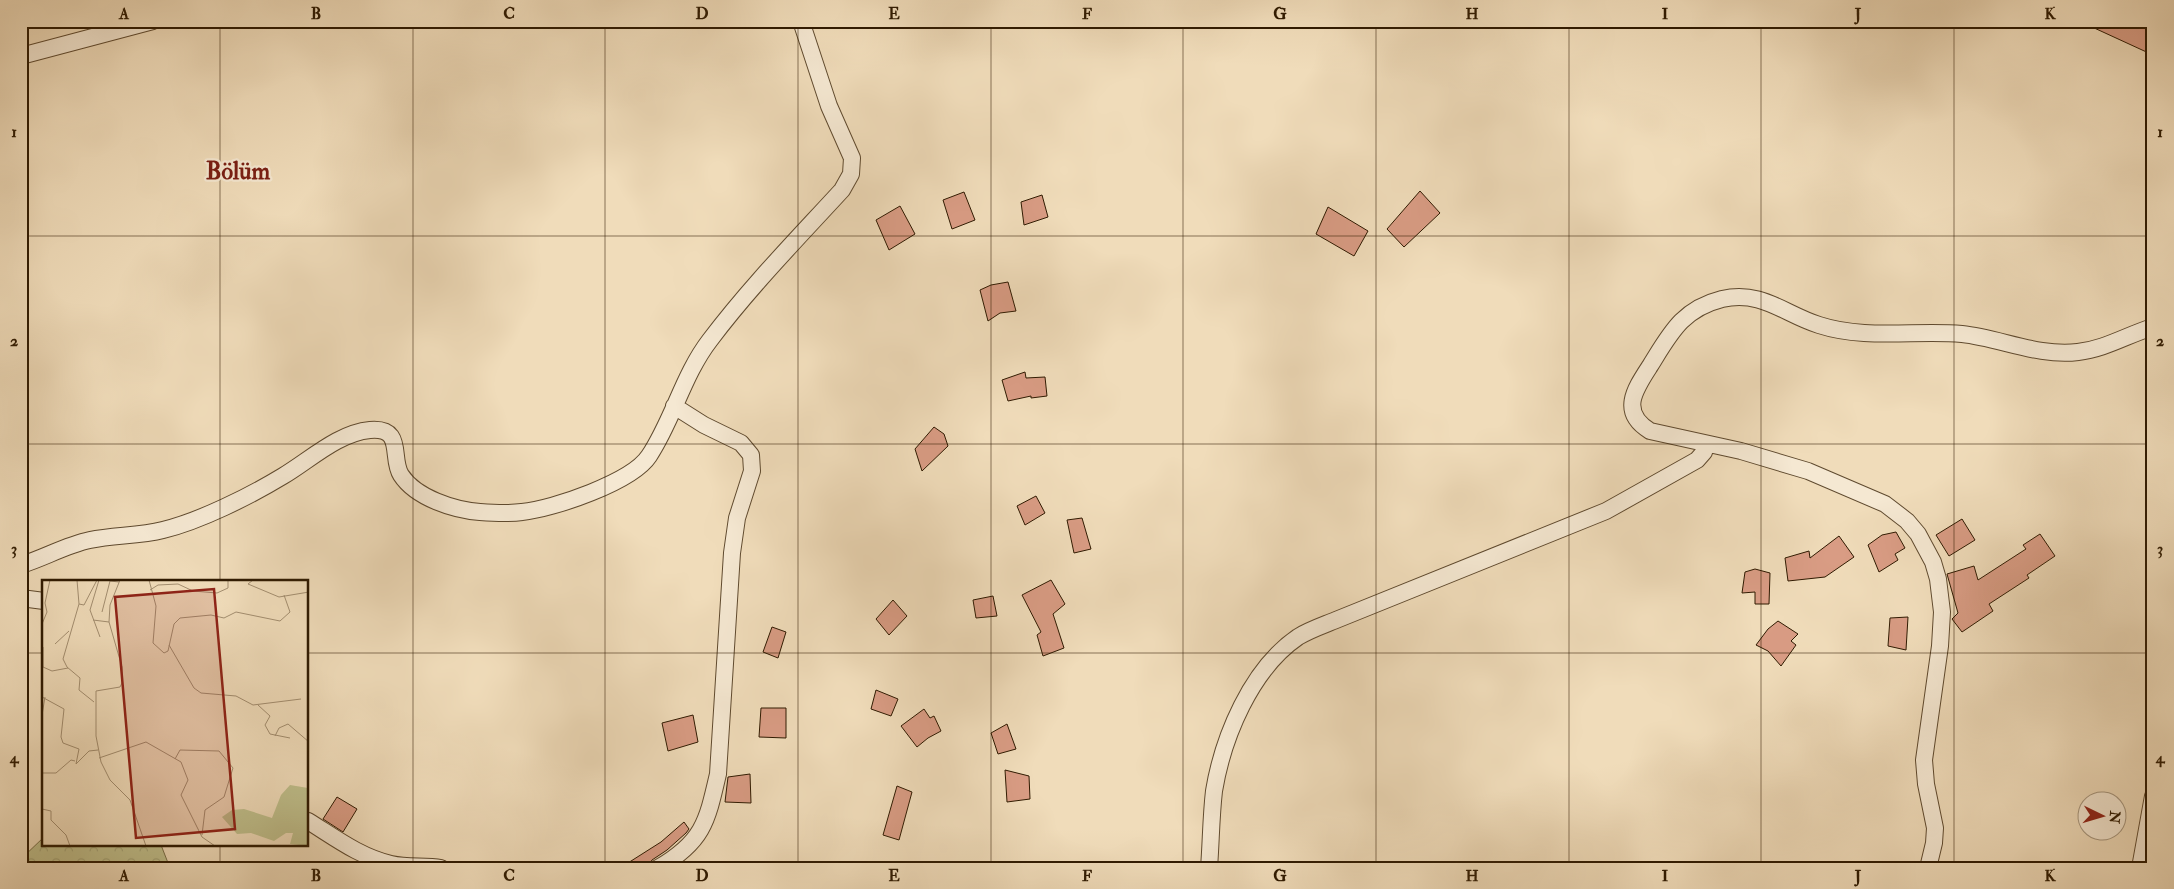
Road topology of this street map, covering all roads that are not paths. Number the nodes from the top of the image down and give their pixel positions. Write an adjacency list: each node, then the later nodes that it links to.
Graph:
1 (153, 21): 3 (street)
2 (801, 21): 5 (street)
3 (21, 56)
4 (2153, 327): 6 (street)
5 (674, 406): 7 (street); 13 (street)
6 (1706, 444): 14 (street); 15 (street)
7 (21, 565)
8 (21, 598): 9 (street)
9 (42, 601)
10 (2153, 796): 16 (street)
11 (309, 822): 12 (street)
12 (442, 868)
13 (658, 868)
14 (1209, 868)
15 (1928, 868)
16 (2140, 868)

